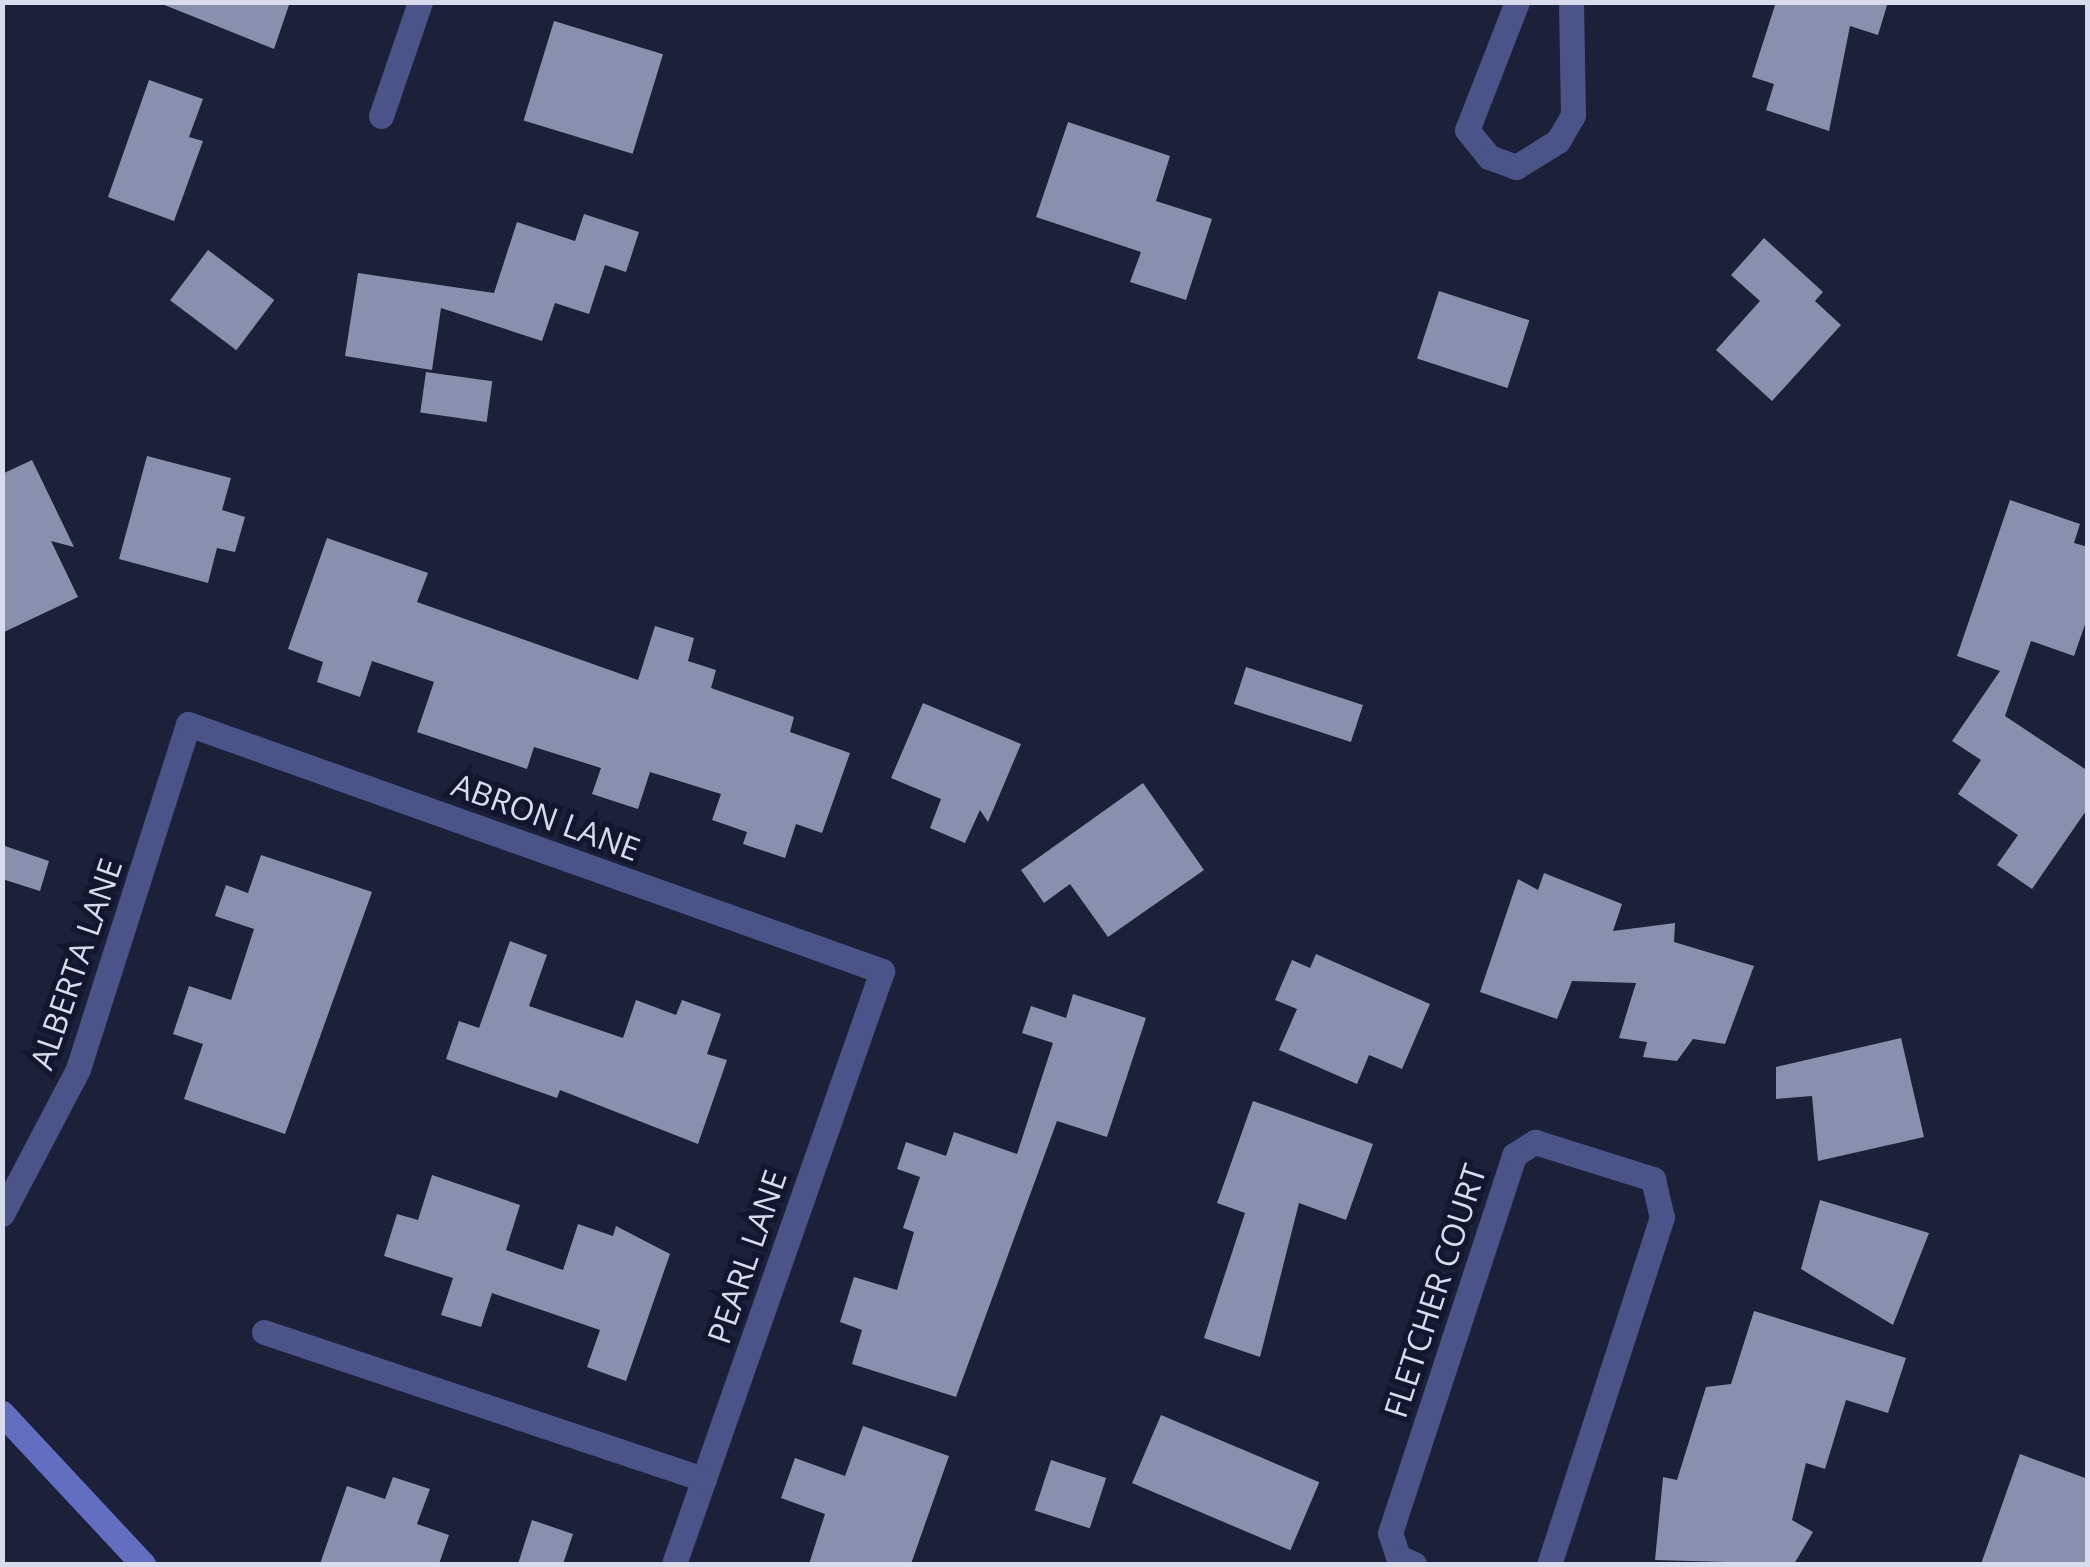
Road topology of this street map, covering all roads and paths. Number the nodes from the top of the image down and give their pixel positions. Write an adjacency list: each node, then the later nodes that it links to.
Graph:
1 (420, 2): 4 (street)
2 (1517, 2): 3 (street)
3 (1571, 2)
4 (381, 116)
5 (188, 724): 6 (street, ABRON LANE); 7 (street, ALBERTA LANE)
6 (882, 970): 10 (street, PEARL LANE)
7 (2, 1214)
8 (264, 1332): 10 (street)
9 (2, 1413): 11 (street)
10 (704, 1479): 12 (street, PEARL LANE)
11 (143, 1564)
12 (674, 1564)
13 (1414, 1564): 14 (street, FLETCHER COURT)
14 (1549, 1564)

